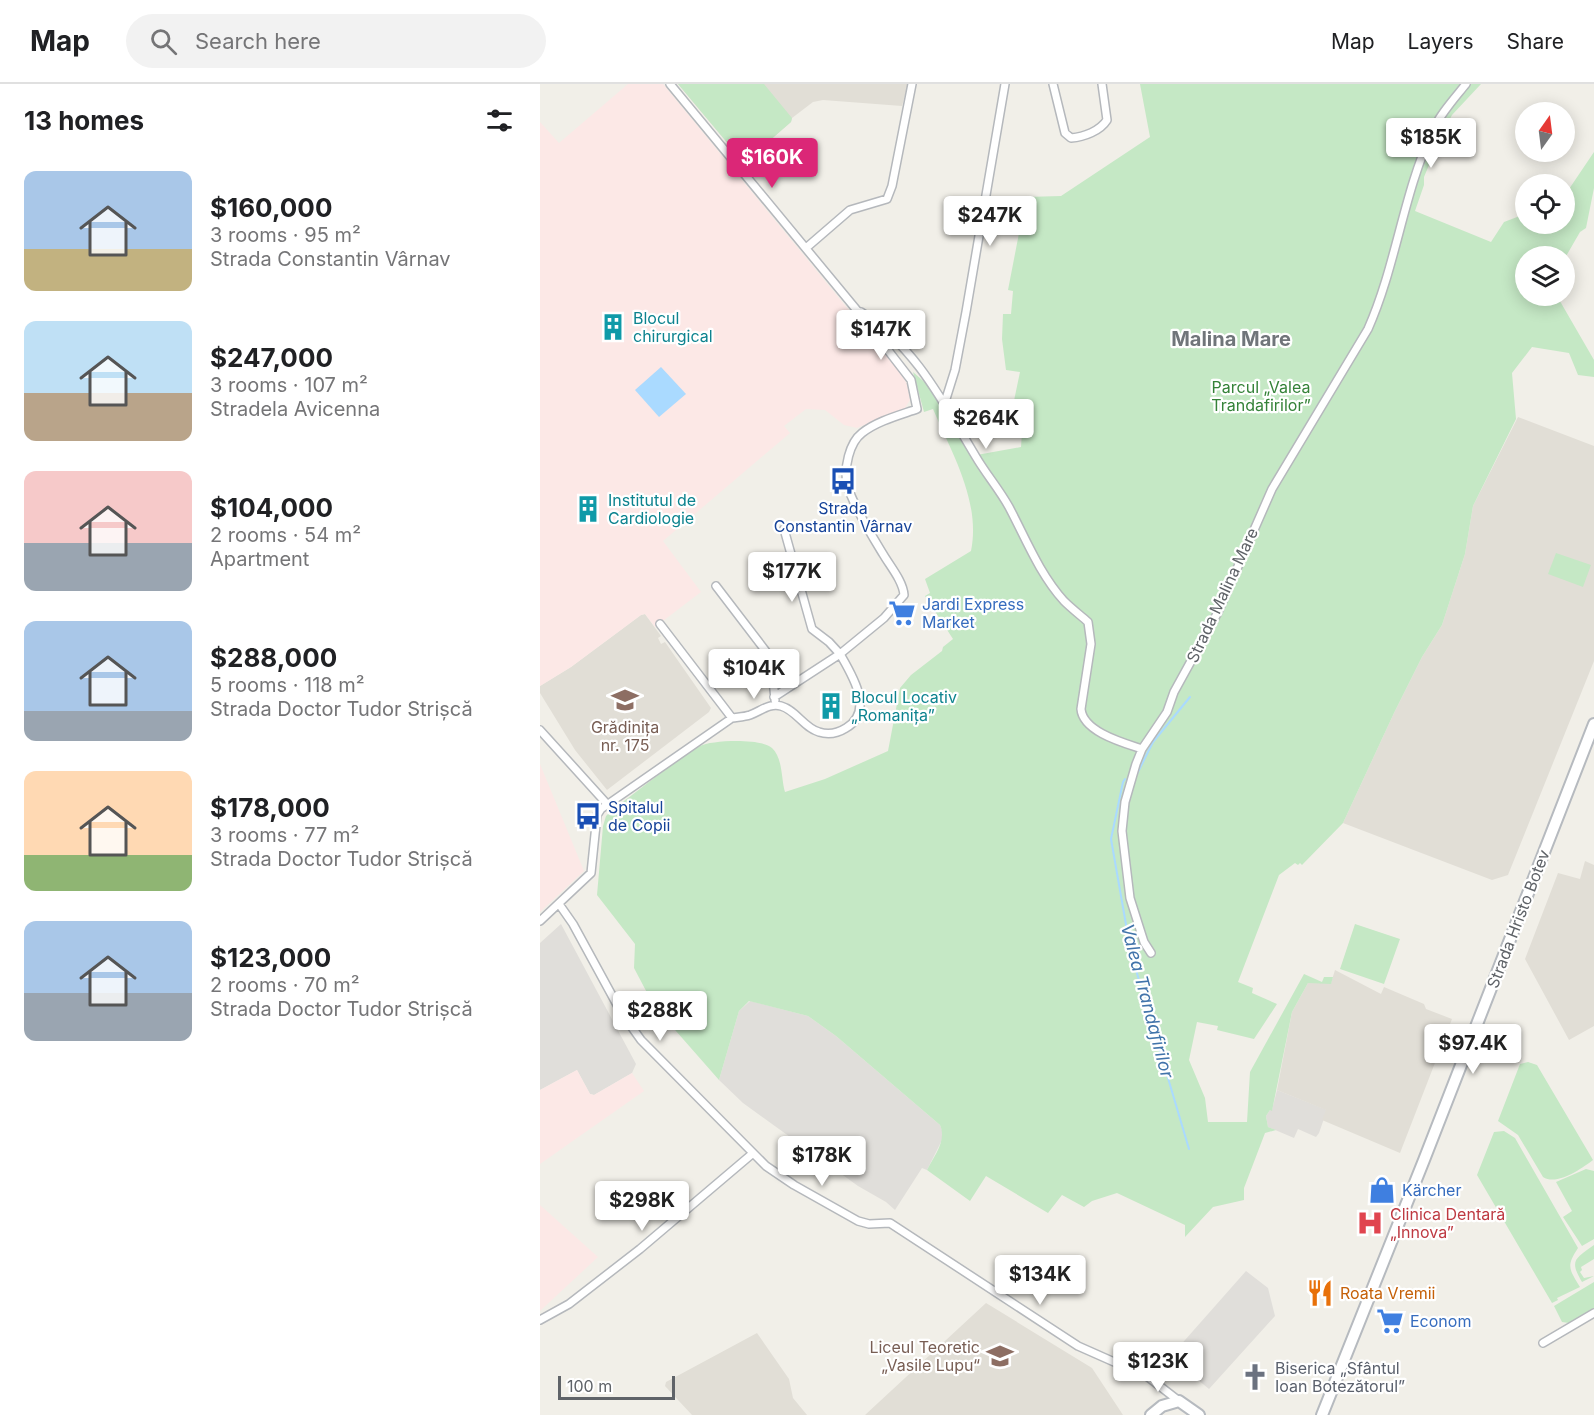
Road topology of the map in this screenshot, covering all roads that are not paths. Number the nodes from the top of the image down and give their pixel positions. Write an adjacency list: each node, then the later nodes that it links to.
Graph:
1 (670, 84): 7 (street)
2 (912, 84): 7 (street)
3 (1005, 84): 9 (street)
4 (1053, 84): 5 (street)
5 (1102, 84)
6 (1466, 84): 18 (street, Strada Malina Mare)
7 (806, 248): 8 (street)
8 (856, 309): 9 (street); 13 (street)
9 (945, 402): 18 (street)
10 (784, 529): 13 (street)
11 (716, 586): 14 (street)
12 (660, 624): 15 (street)
13 (840, 654): 14 (street); 14 (street)
14 (775, 701): 15 (street)
15 (732, 718): 19 (street)
16 (1594, 724): 30 (main road, Strada Hristo Botev)
17 (540, 730): 19 (street)
18 (1142, 749): 22 (street, Strada Malina Mare)
19 (607, 804): 20 (street)
20 (560, 904): 21 (street); 23 (street)
21 (540, 921)
22 (1151, 953)
23 (753, 1154): 25 (street); 27 (street)
24 (1594, 1313): 26 (street)
25 (540, 1320)
26 (1543, 1343)
27 (1179, 1401): 28 (main road); 29 (main road)
28 (1151, 1415)
29 (1198, 1415)
30 (1322, 1415)

